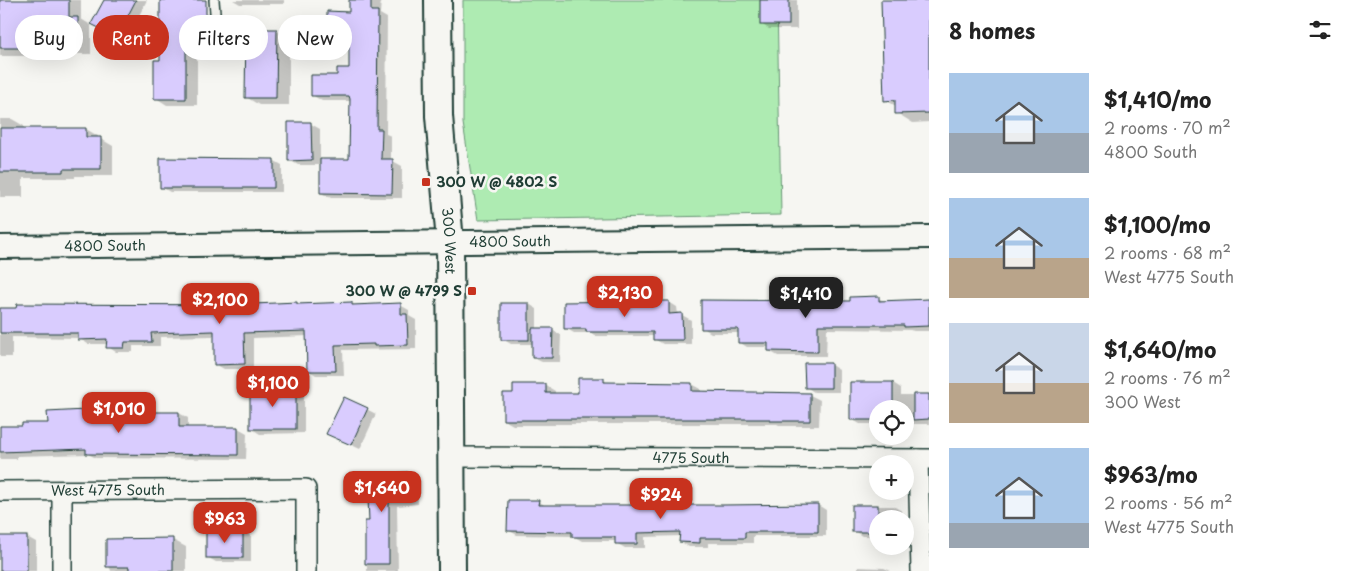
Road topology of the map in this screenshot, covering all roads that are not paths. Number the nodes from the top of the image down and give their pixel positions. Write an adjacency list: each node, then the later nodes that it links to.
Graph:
1 (214, 0): 3 (lane)
2 (438, 0): 5 (main road, 300 West)
3 (215, 15)
4 (929, 237): 5 (street, 4800 South)
5 (450, 242): 6 (street, 4800 South); 7 (main road, 300 West)
6 (0, 247)
7 (452, 457): 8 (street, 4775 South); 13 (main road, 300 West)
8 (923, 459): 14 (street)
9 (0, 491): 10 (street, West 4775 South)
10 (62, 491): 11 (street); 12 (street, West 4775 South)
11 (62, 571)
12 (306, 571)
13 (452, 571)
14 (921, 571)

